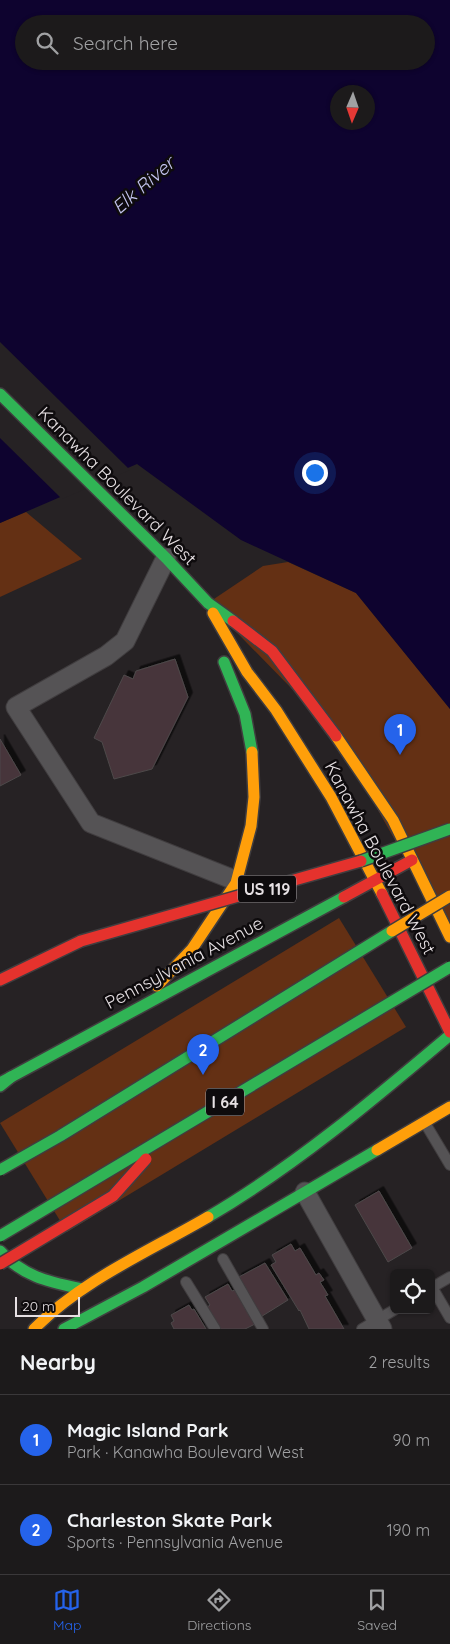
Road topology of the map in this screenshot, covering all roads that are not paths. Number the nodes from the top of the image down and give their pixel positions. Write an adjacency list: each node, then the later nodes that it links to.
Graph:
1 (0, 394): 2 (main road, Kanawha Boulevard West)
2 (166, 558): 3 (main road, Kanawha Boulevard West); 6 (street)
3 (208, 603): 5 (main road, Kanawha Boulevard West); 6 (main road); 7 (main road, Kanawha Boulevard West)
4 (450, 829): 10 (main road, US 119, bridge)
5 (412, 860): 7 (main road, Pennsylvania Avenue); 9 (main road, Kanawha Boulevard West)
6 (237, 881): 14 (main road)
7 (375, 881): 14 (main road, Pennsylvania Avenue); 15 (main road, Kanawha Boulevard West)
8 (450, 896): 21 (main road, bridge)
9 (450, 938)
10 (81, 941): 11 (main road); 13 (main road, US 119)
11 (25, 954)
12 (450, 967): 19 (main road, I 64, bridge)
13 (0, 980)
14 (125, 1015): 16 (main road, Pennsylvania Avenue)
15 (450, 1033): 30 (main road)
16 (0, 1084)
17 (450, 1107): 18 (main road)
18 (424, 1122): 20 (lane); 22 (main road)
19 (163, 1139): 23 (main road, I 64, bridge); 26 (main road, bridge)
20 (450, 1165)
21 (0, 1170)
22 (305, 1192): 34 (street); 36 (main road)
23 (0, 1236)
24 (0, 1251): 30 (main road)
25 (223, 1259): 38 (lane)
26 (0, 1264)
27 (450, 1277): 29 (lane)
28 (186, 1282): 37 (lane)
29 (435, 1285)
30 (82, 1289): 35 (main road)
31 (435, 1292): 33 (lane)
32 (390, 1313): 34 (lane)
33 (450, 1318)
34 (374, 1326)
35 (34, 1329)
36 (64, 1329)
37 (214, 1329)
38 (263, 1329)

